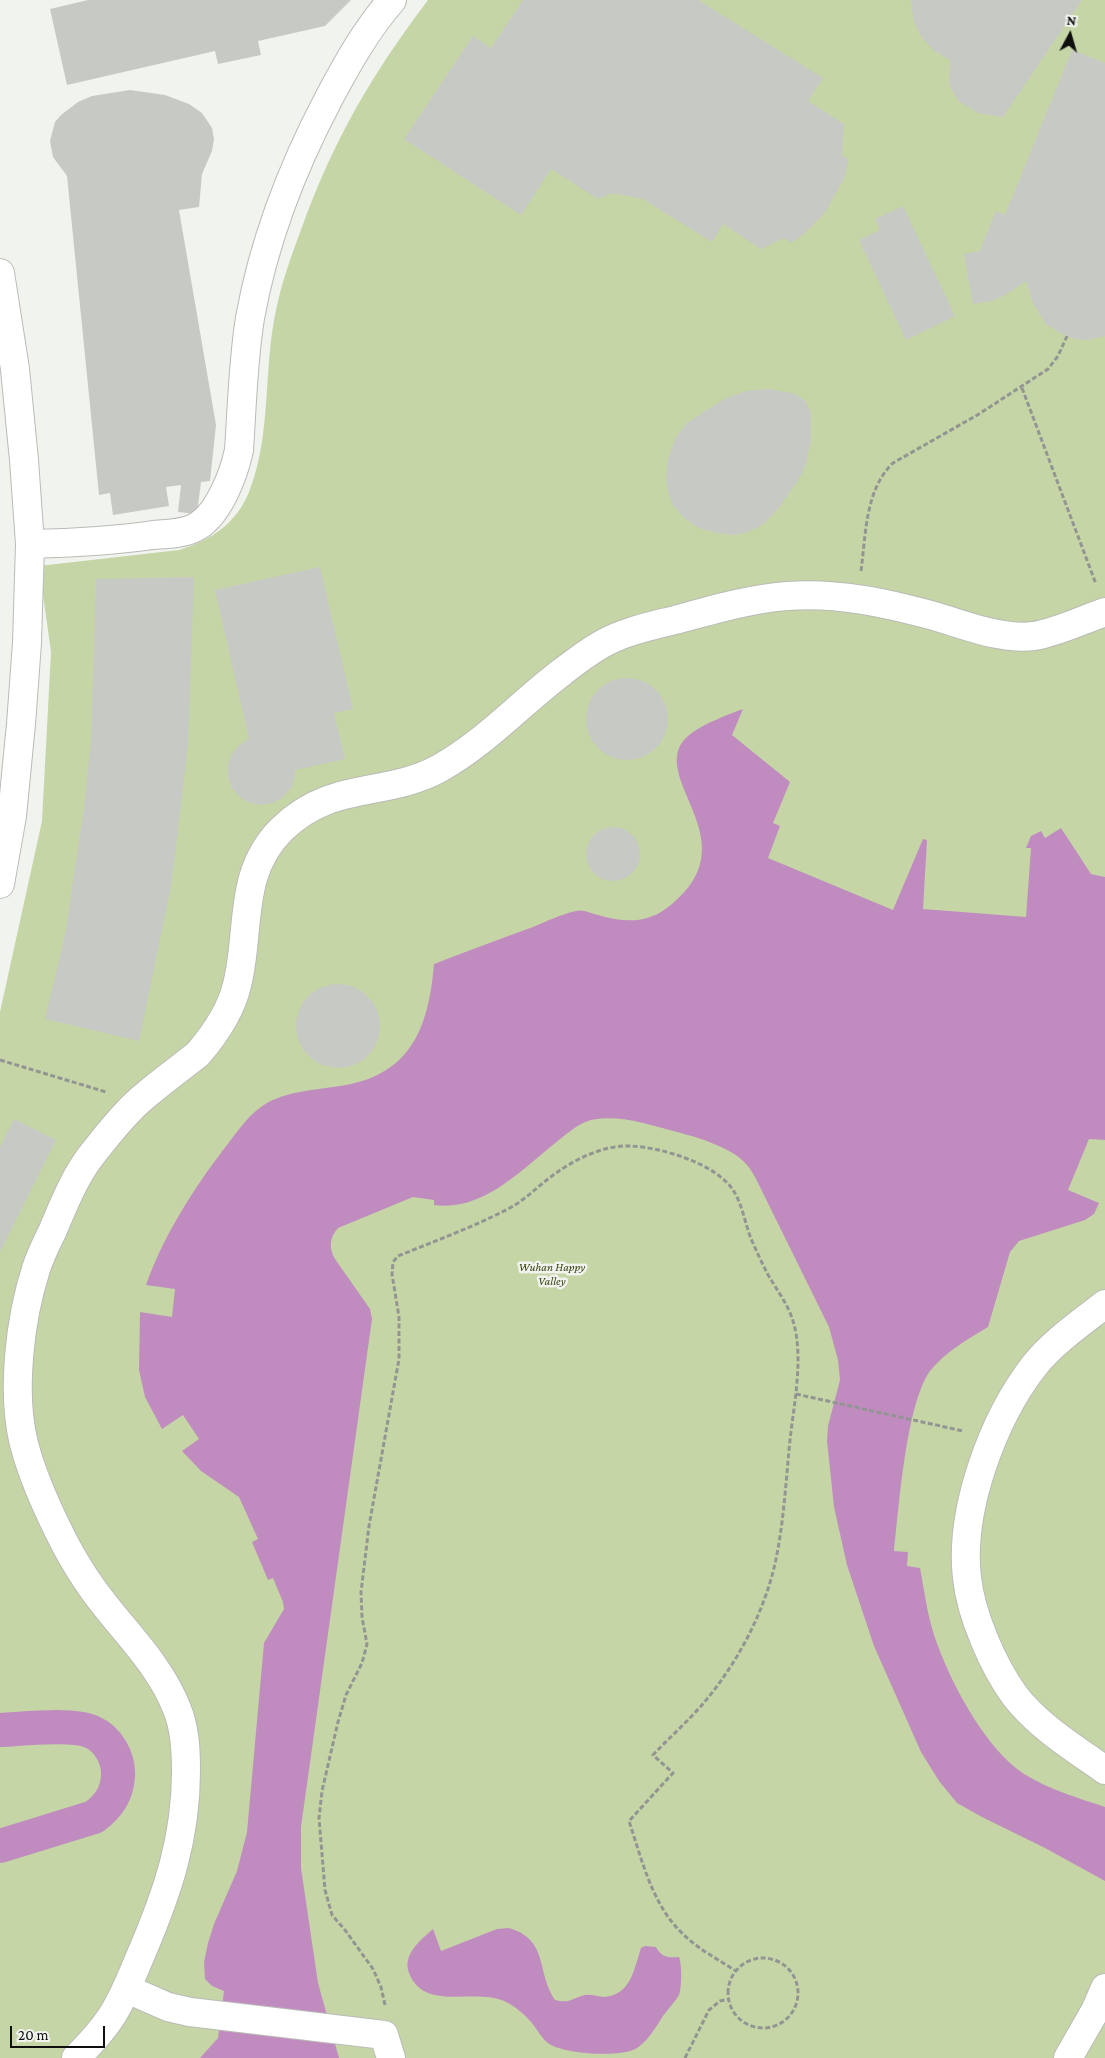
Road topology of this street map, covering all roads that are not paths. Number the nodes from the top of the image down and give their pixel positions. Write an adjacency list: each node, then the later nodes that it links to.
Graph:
1 (392, 0): 3 (street)
2 (0, 272): 3 (street)
3 (30, 544): 5 (street)
4 (1102, 601): 9 (street)
5 (0, 884)
6 (1105, 1304): 7 (street)
7 (1105, 1770)
8 (1105, 1988): 12 (street)
9 (127, 1989): 10 (street); 11 (street)
10 (378, 2042)
11 (76, 2058)
12 (1068, 2058)

